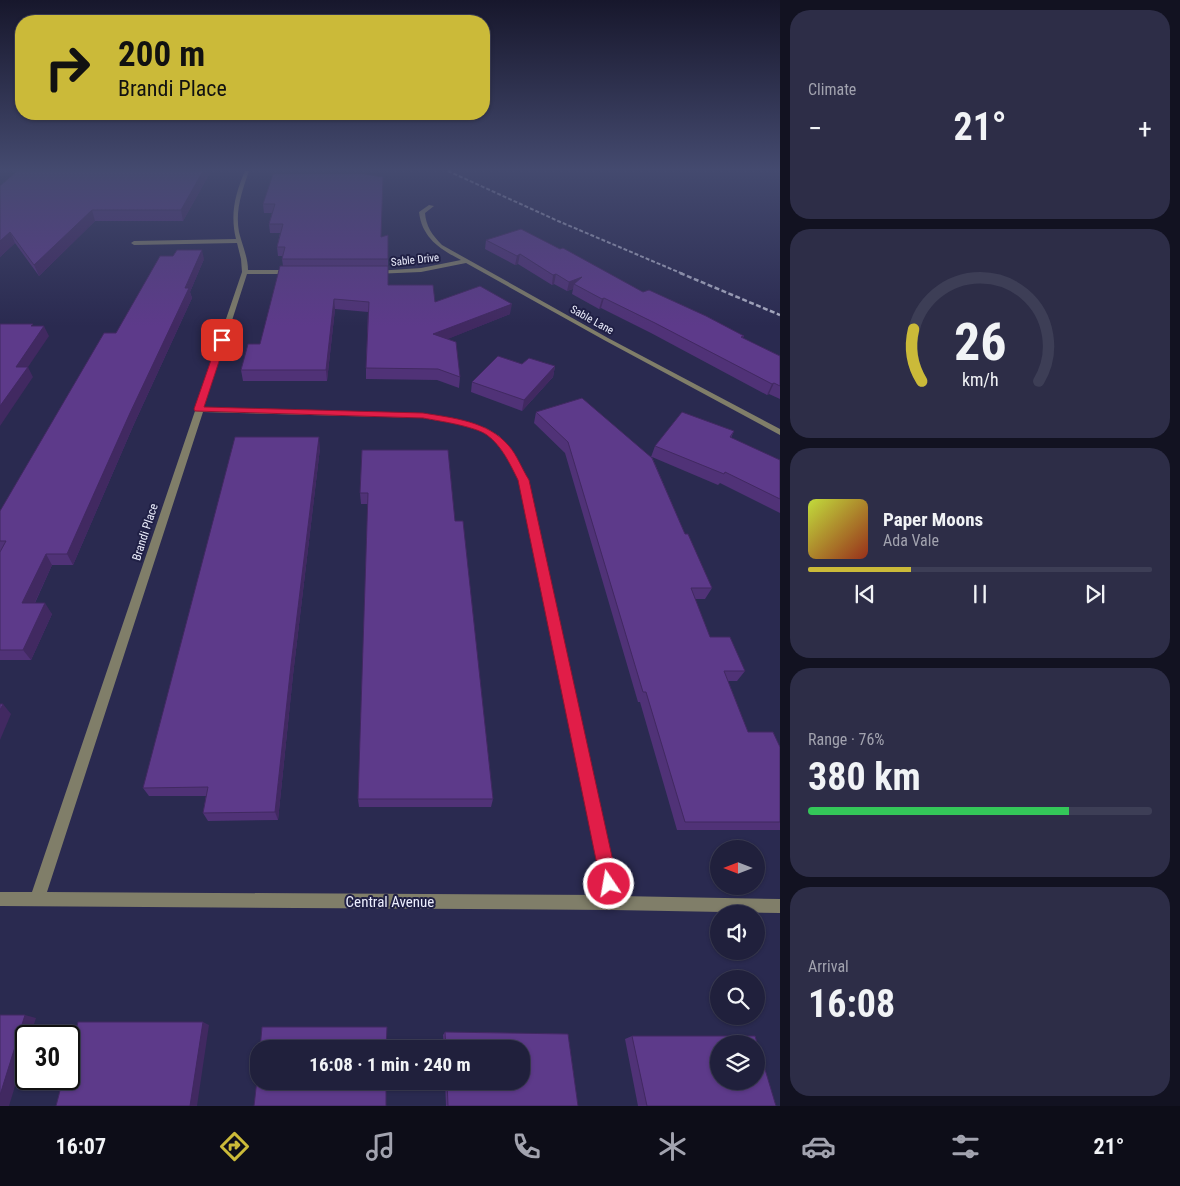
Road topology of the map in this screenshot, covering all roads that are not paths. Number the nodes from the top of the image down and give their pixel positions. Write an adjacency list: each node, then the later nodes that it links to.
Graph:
1 (235, 223): 3 (street, Brandi Place)
2 (423, 223): 5 (street, Sable Lane)
3 (239, 241): 4 (street); 6 (street, Brandi Place)
4 (134, 243)
5 (466, 261): 8 (street, Sable Drive); 10 (street, Sable Lane)
6 (245, 272): 7 (street); 9 (street, Brandi Place)
7 (302, 272)
8 (369, 273)
9 (198, 409): 12 (street, Brandi Place); 13 (street)
10 (780, 432)
11 (0, 899): 12 (street, Central Avenue)
12 (37, 900): 13 (street, Central Avenue)
13 (613, 903): 14 (street, Central Avenue)
14 (780, 906)

